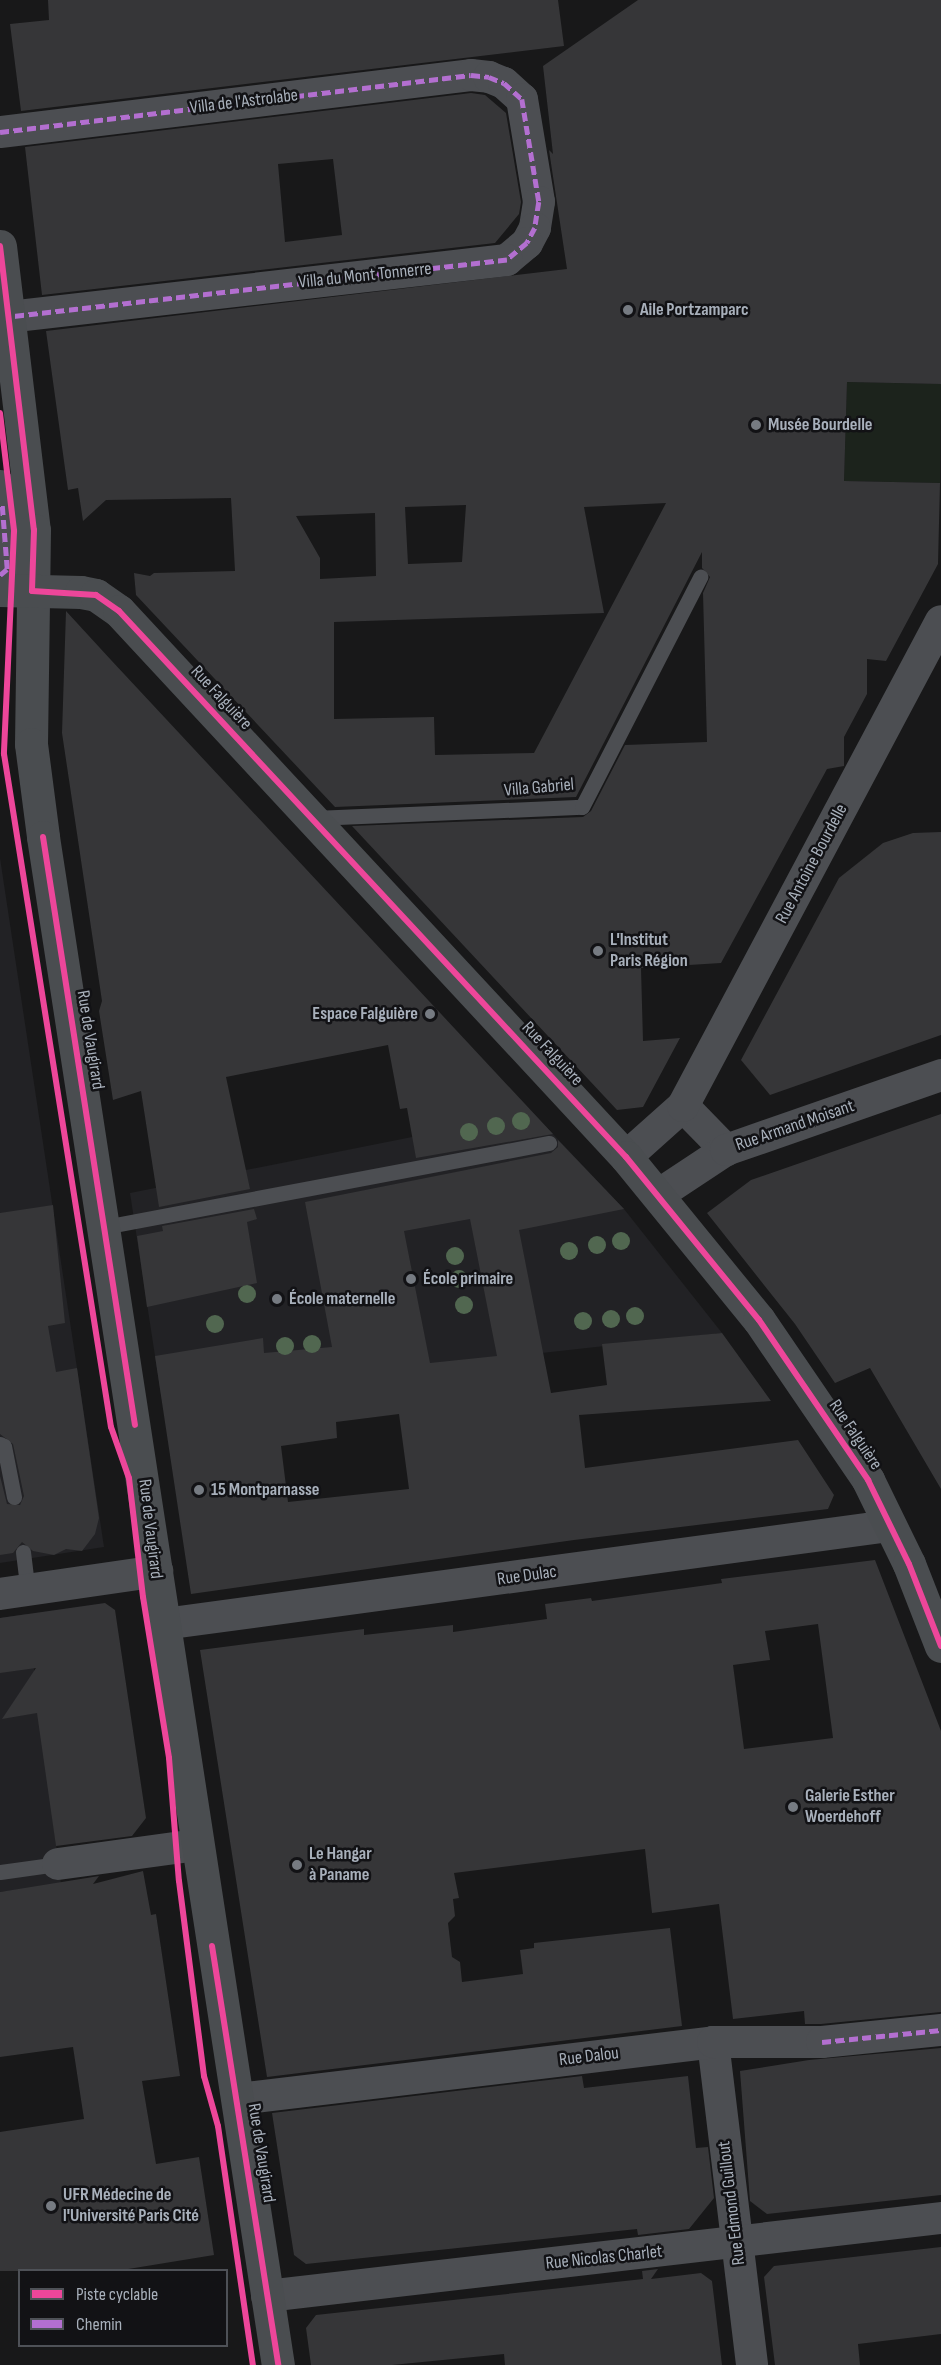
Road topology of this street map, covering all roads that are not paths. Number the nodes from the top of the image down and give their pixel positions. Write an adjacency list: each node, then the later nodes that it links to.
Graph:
1 (489, 76): 2 (street, Villa de l'Astrolabe); 4 (street, Villa du Mont Tonnerre)
2 (0, 132)
3 (0, 246): 4 (main road, Rue de Vaugirard)
4 (9, 317): 9 (main road, Rue de Vaugirard)
5 (0, 486): 6 (street)
6 (0, 575)
7 (700, 577): 11 (lane, Villa Gabriel)
8 (0, 590): 9 (main road, Rue Falguière)
9 (33, 591): 11 (main road, Rue Falguière); 18 (main road, Rue de Vaugirard)
10 (941, 621): 13 (street, Rue Antoine Bourdelle)
11 (314, 818): 16 (main road, Rue Falguière)
12 (941, 1076): 15 (street, Rue Armand Moisant)
13 (683, 1106): 15 (street); 16 (street, Rue Antoine Bourdelle)
14 (549, 1143): 18 (lane)
15 (726, 1150): 17 (street, Rue Armand Moisant)
16 (626, 1157): 17 (main road, Rue Falguière)
17 (658, 1195): 21 (main road, Rue Falguière)
18 (104, 1227): 23 (main road, Rue de Vaugirard)
19 (0, 1444): 20 (lane)
20 (14, 1497)
21 (889, 1526): 25 (street, Rue Dulac); 26 (main road, Rue Falguière)
22 (23, 1552): 24 (lane)
23 (157, 1571): 24 (street); 25 (main road, Rue de Vaugirard)
24 (14, 1592)
25 (164, 1624): 27 (main road, Rue de Vaugirard)
26 (941, 1646)
27 (196, 1845): 28 (street); 32 (main road, Rue de Vaugirard)
28 (58, 1864): 29 (lane)
29 (0, 1872)
30 (941, 2030): 31 (street, Rue Dalou)
31 (713, 2042): 32 (street, Rue Dalou); 34 (street, Rue Edmond Guillout)
32 (238, 2099): 35 (main road, Rue de Vaugirard)
33 (941, 2218): 34 (street, Rue Nicolas Charlet)
34 (736, 2243): 35 (street, Rue Nicolas Charlet); 37 (street, Rue Edmond Guillout)
35 (267, 2296): 36 (main road, Rue de Vaugirard)
36 (278, 2365)
37 (752, 2365)

